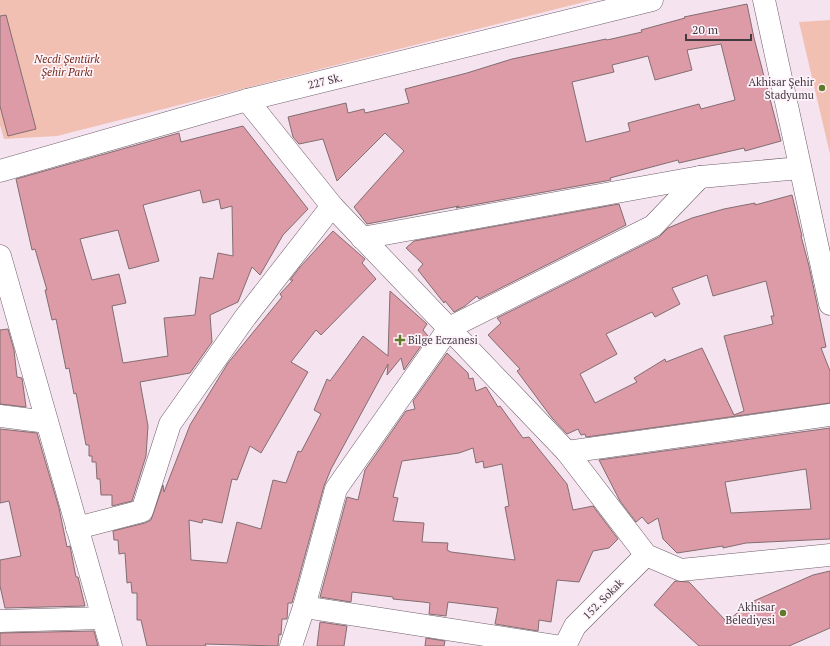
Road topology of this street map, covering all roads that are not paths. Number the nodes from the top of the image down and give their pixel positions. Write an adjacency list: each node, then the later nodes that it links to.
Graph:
1 (652, 0): 3 (street, 227 Sk.)
2 (764, 0): 4 (street)
3 (247, 100): 5 (street, 227 Sk.); 7 (street)
4 (800, 168): 6 (street); 10 (street)
5 (0, 171)
6 (700, 176): 8 (street); 11 (street)
7 (332, 206): 8 (street); 16 (street)
8 (362, 238): 11 (street)
9 (0, 256): 14 (street)
10 (830, 304)
11 (449, 328): 15 (street); 19 (street)
12 (830, 415): 15 (street)
13 (0, 416): 14 (street)
14 (47, 422): 16 (street)
15 (568, 452): 17 (street)
16 (77, 528): 20 (street)
17 (646, 555): 18 (street); 25 (street, 152. Sokak)
18 (830, 555)
19 (304, 606): 23 (street); 24 (street)
20 (102, 618): 21 (street); 22 (street)
21 (0, 621)
22 (110, 646)
23 (291, 646)
24 (556, 646)
25 (565, 646)

